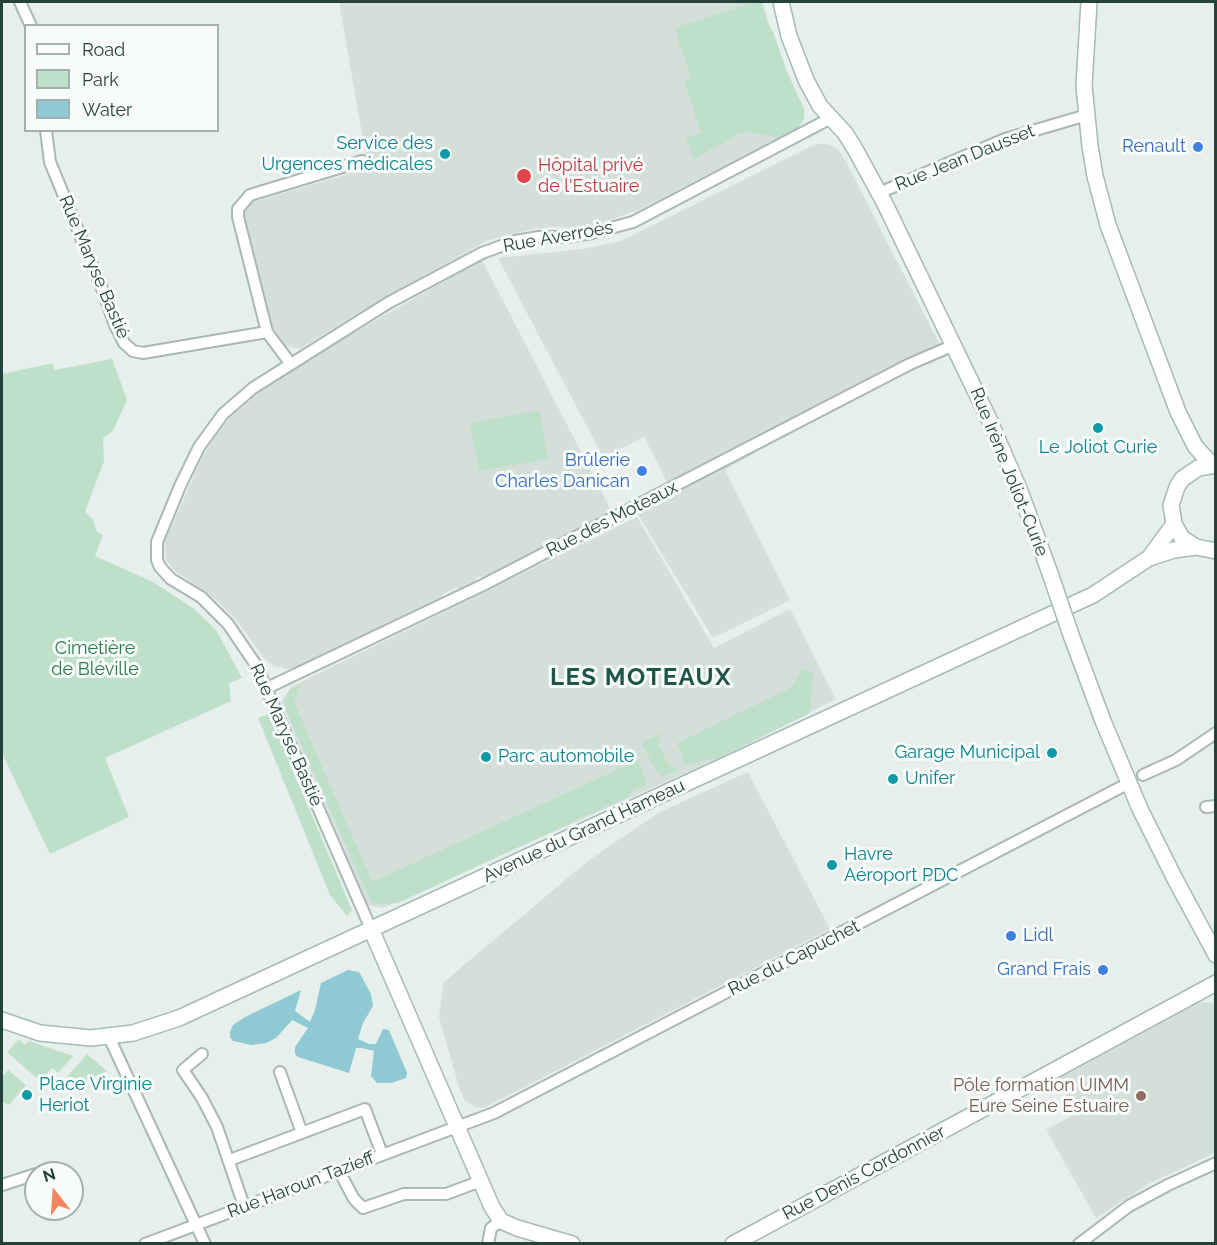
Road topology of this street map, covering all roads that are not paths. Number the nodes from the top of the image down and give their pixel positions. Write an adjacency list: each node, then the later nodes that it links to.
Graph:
1 (20, 2): 4 (street)
2 (781, 2): 6 (main road, Rue Irène Joliot-Curie)
3 (1089, 2): 5 (main road)
4 (30, 24)
5 (1086, 115): 9 (street, Rue Jean Dausset); 13 (main road)
6 (831, 118): 9 (main road, Rue Irène Joliot-Curie); 12 (street, Rue Averroès)
7 (46, 132): 10 (street, Rue Maryse Bastié)
8 (362, 161): 10 (street)
9 (879, 193): 11 (main road, Rue Irène Joliot-Curie)
10 (267, 332): 12 (street)
11 (954, 345): 20 (street, Rue des Moteaux); 23 (main road, Rue Irène Joliot-Curie, bridge)
12 (290, 363): 20 (street, Rue Maryse Bastié)
13 (1178, 412): 14 (main road); 15 (main road)
14 (1214, 465): 15 (main road)
15 (1190, 473): 16 (main road)
16 (1174, 524): 17 (main road); 19 (main road, Avenue du Grand Hameau)
17 (1196, 548): 18 (main road, Avenue du Grand Hameau); 19 (main road, Avenue du Grand Hameau)
18 (1215, 551)
19 (1149, 558): 24 (main road, Avenue du Grand Hameau)
20 (267, 688): 24 (street, Rue Maryse Bastié)
21 (1215, 732): 22 (street)
22 (1143, 775)
23 (1129, 783): 25 (main road, Rue Irène Joliot-Curie); 31 (street, Rue du Capuchet)
24 (371, 929): 28 (main road, Avenue du Grand Hameau); 31 (main road, Rue Maryse Bastié)
25 (1215, 954)
26 (1215, 983): 47 (main road, Rue Denis Cordonnier)
27 (2, 1020): 28 (main road, Avenue du Grand Hameau)
28 (109, 1037): 42 (street)
29 (202, 1054): 34 (street)
30 (279, 1072): 32 (street)
31 (457, 1126): 33 (street, Rue Haroun Tazieff); 38 (main road, Rue Maryse Bastié)
32 (302, 1133): 33 (street); 34 (street)
33 (382, 1154): 36 (street, Rue Haroun Tazieff)
34 (230, 1160): 40 (street)
35 (1215, 1163): 48 (street)
36 (339, 1171): 38 (street); 40 (street, Rue Haroun Tazieff)
37 (24, 1178): 39 (street)
38 (481, 1181): 41 (main road, Rue Maryse Bastié)
39 (2, 1185)
40 (244, 1206): 42 (street, Rue Haroun Tazieff)
41 (501, 1221): 45 (street); 46 (main road)
42 (197, 1224): 43 (street, Rue Haroun Tazieff); 44 (street)
43 (145, 1244)
44 (205, 1244)
45 (488, 1244)
46 (572, 1244)
47 (733, 1244)
48 (1080, 1244)

